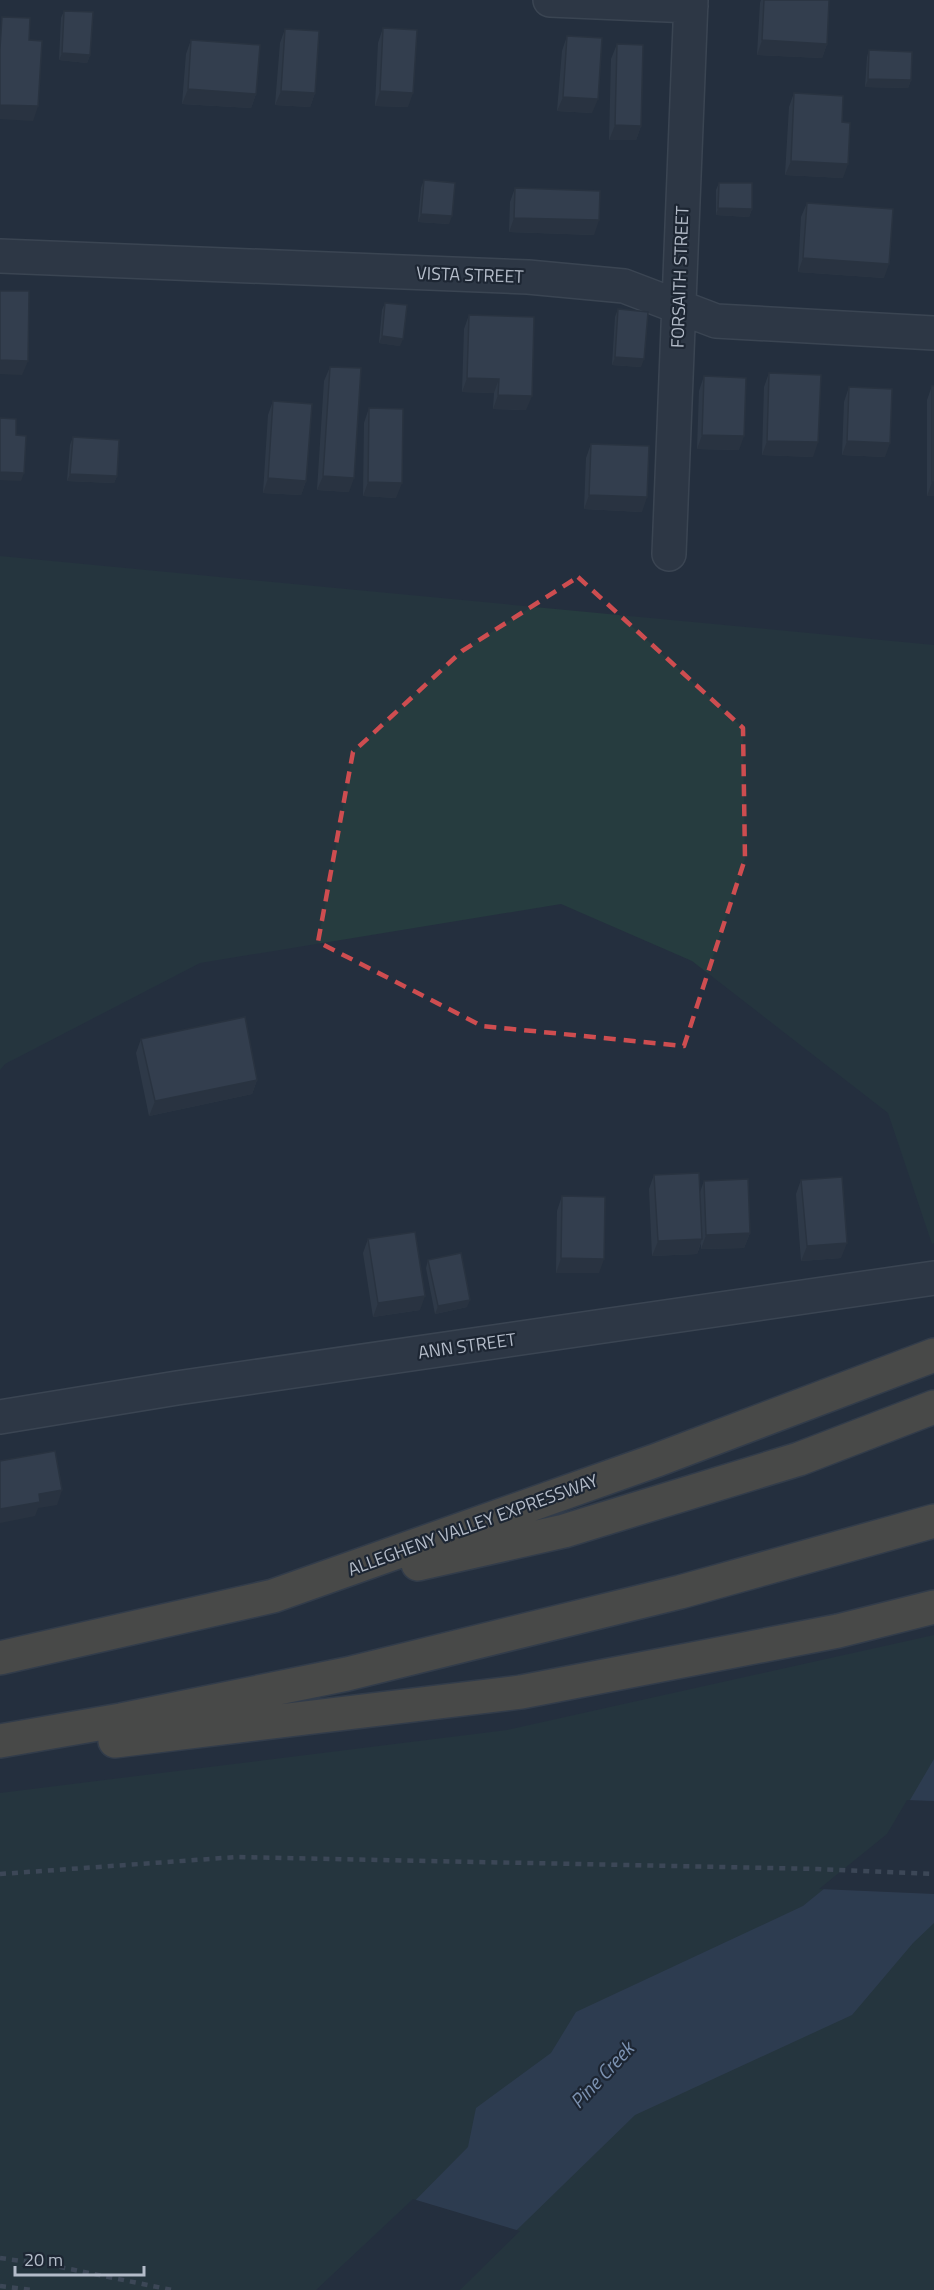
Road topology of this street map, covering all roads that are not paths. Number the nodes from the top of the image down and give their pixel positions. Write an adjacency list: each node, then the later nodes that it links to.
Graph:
1 (550, 0): 2 (street)
2 (691, 3): 4 (street, FORSAITH STREET)
3 (0, 256): 4 (street, VISTA STREET)
4 (679, 307): 5 (street, VISTA STREET); 6 (street, FORSAITH STREET)
5 (934, 333)
6 (669, 554)
7 (934, 1278): 10 (street, ANN STREET)
8 (934, 1355): 12 (highway, ALLEGHENY VALLEY EXPRESSWAY)
9 (934, 1407): 12 (highway)
10 (0, 1417)
11 (934, 1521): 15 (highway)
12 (273, 1596): 14 (highway, ALLEGHENY VALLEY EXPRESSWAY)
13 (934, 1607): 16 (highway)
14 (0, 1658)
15 (0, 1741)
16 (0, 1754)

